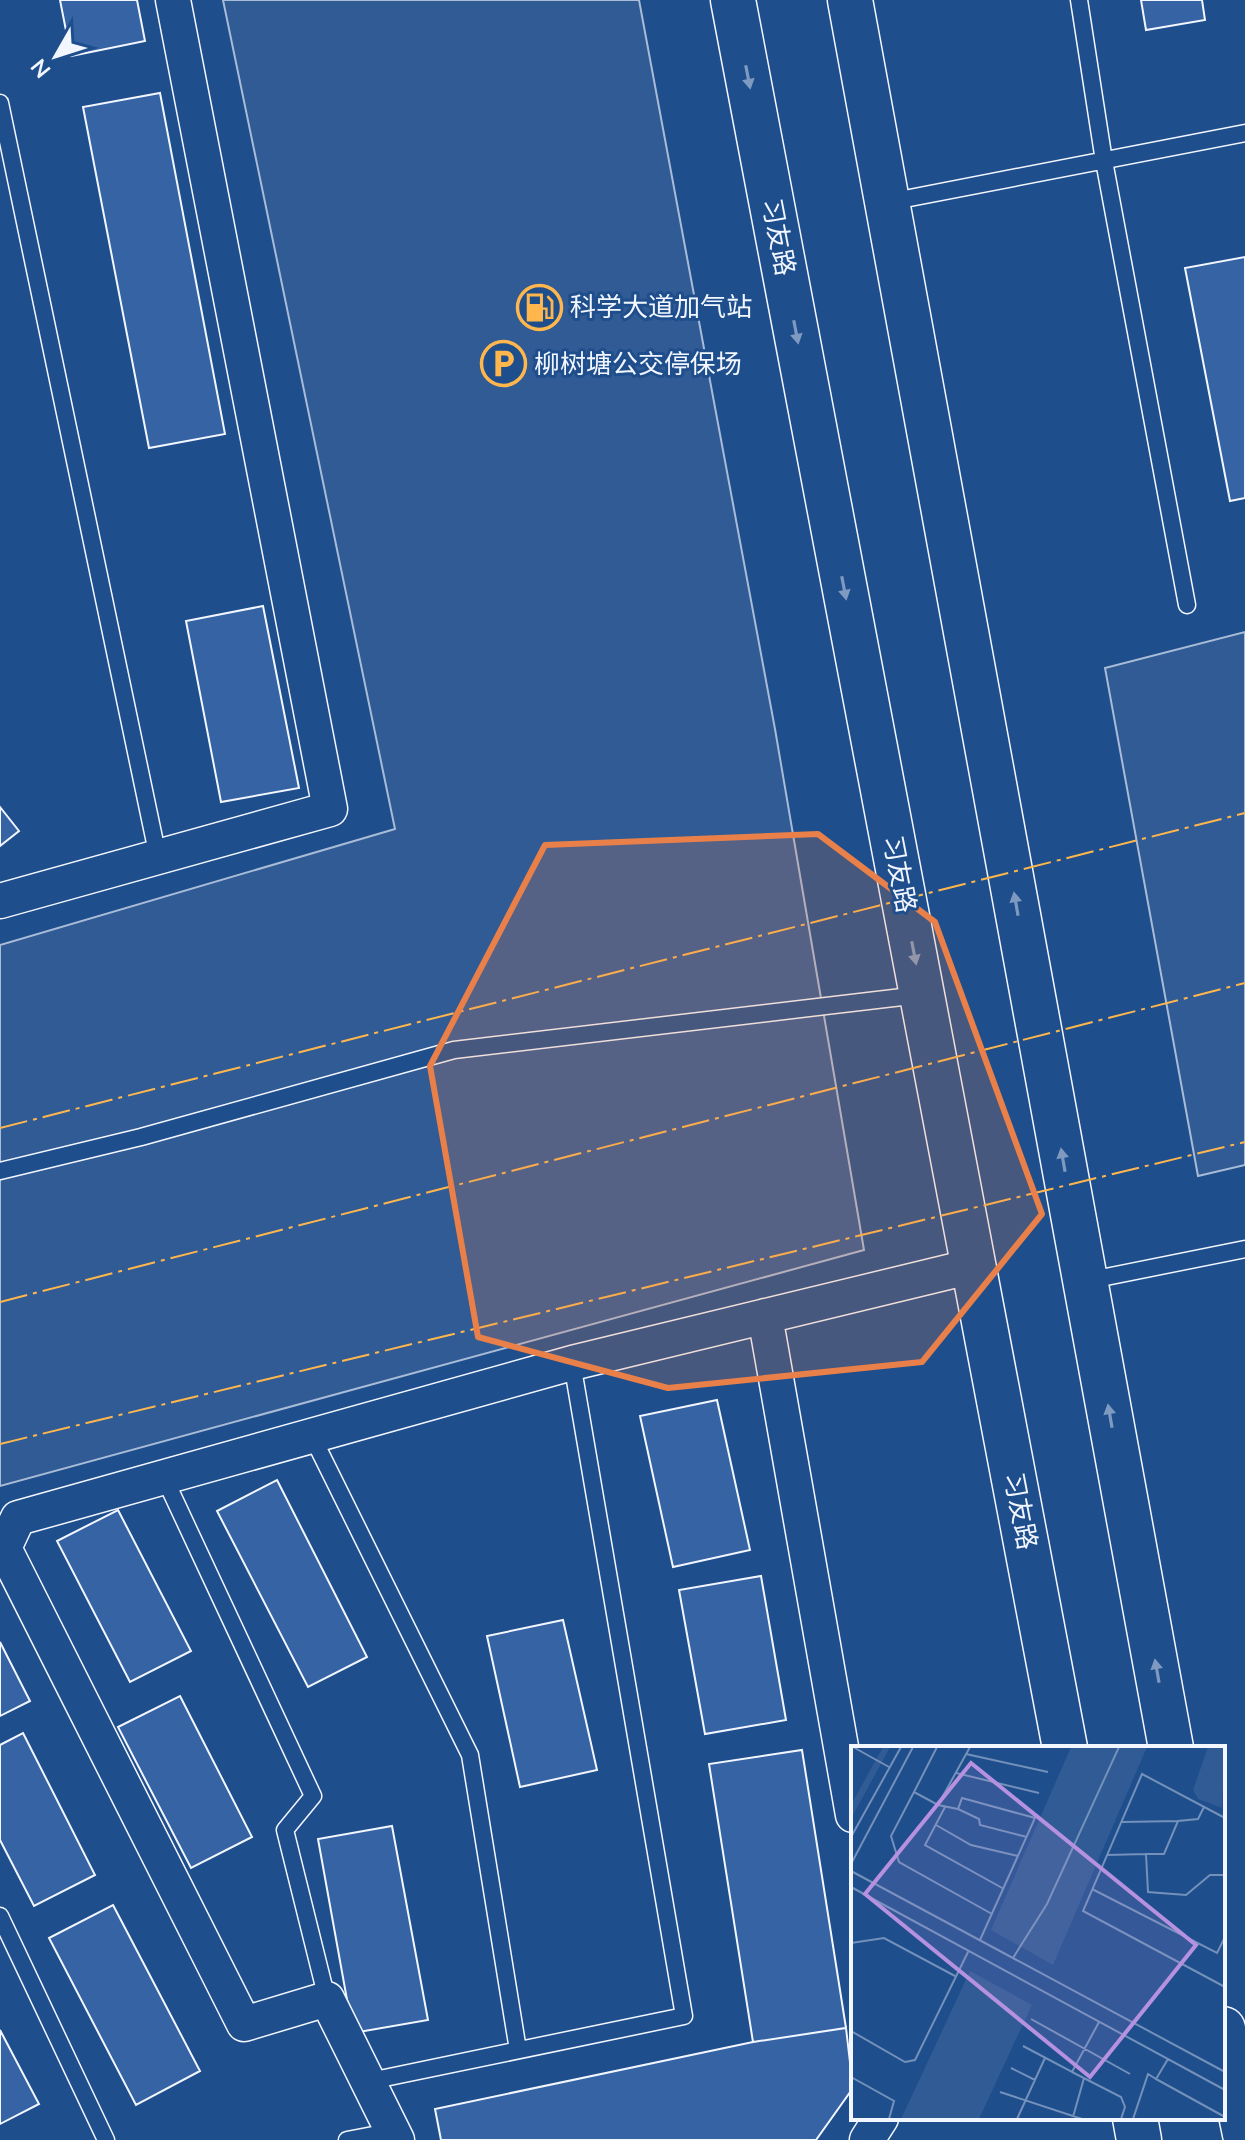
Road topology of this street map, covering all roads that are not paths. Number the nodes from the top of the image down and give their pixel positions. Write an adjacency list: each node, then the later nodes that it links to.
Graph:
1 (173, 0): 10 (street)
2 (733, 0): 12 (main road, 习友路, one-way to 12)
3 (850, 0): 8 (main road)
4 (1079, 0): 7 (lane)
5 (0, 103): 10 (lane)
6 (1245, 133): 7 (lane)
7 (1104, 161): 8 (lane); 9 (lane)
8 (887, 203): 16 (main road, one-way to 8)
9 (1187, 605)
10 (158, 857): 11 (street)
11 (0, 901)
12 (922, 995): 13 (lane); 15 (main road, 习友路)
13 (0, 1171)
14 (1245, 1249): 16 (lane)
15 (973, 1266): 17 (street); 21 (main road, 习友路)
16 (1085, 1282): 22 (main road, one-way to 16)
17 (765, 1316): 18 (street); 23 (street)
18 (572, 1363): 19 (street); 27 (lane)
19 (312, 1436): 20 (street); 27 (lane)
20 (164, 1477): 25 (lane); 25 (street)
21 (1065, 1746)
22 (1171, 1746)
23 (851, 1804)
24 (0, 1916): 33 (lane)
25 (327, 1999): 28 (street)
26 (1225, 2039): 31 (main road)
27 (518, 2050): 28 (lane)
28 (370, 2081): 32 (street)
29 (880, 2120): 35 (street)
30 (1135, 2120): 36 (main road)
31 (1245, 2134)
32 (396, 2136): 34 (lane)
33 (106, 2140)
34 (347, 2140)
35 (867, 2140)
36 (1139, 2140)

